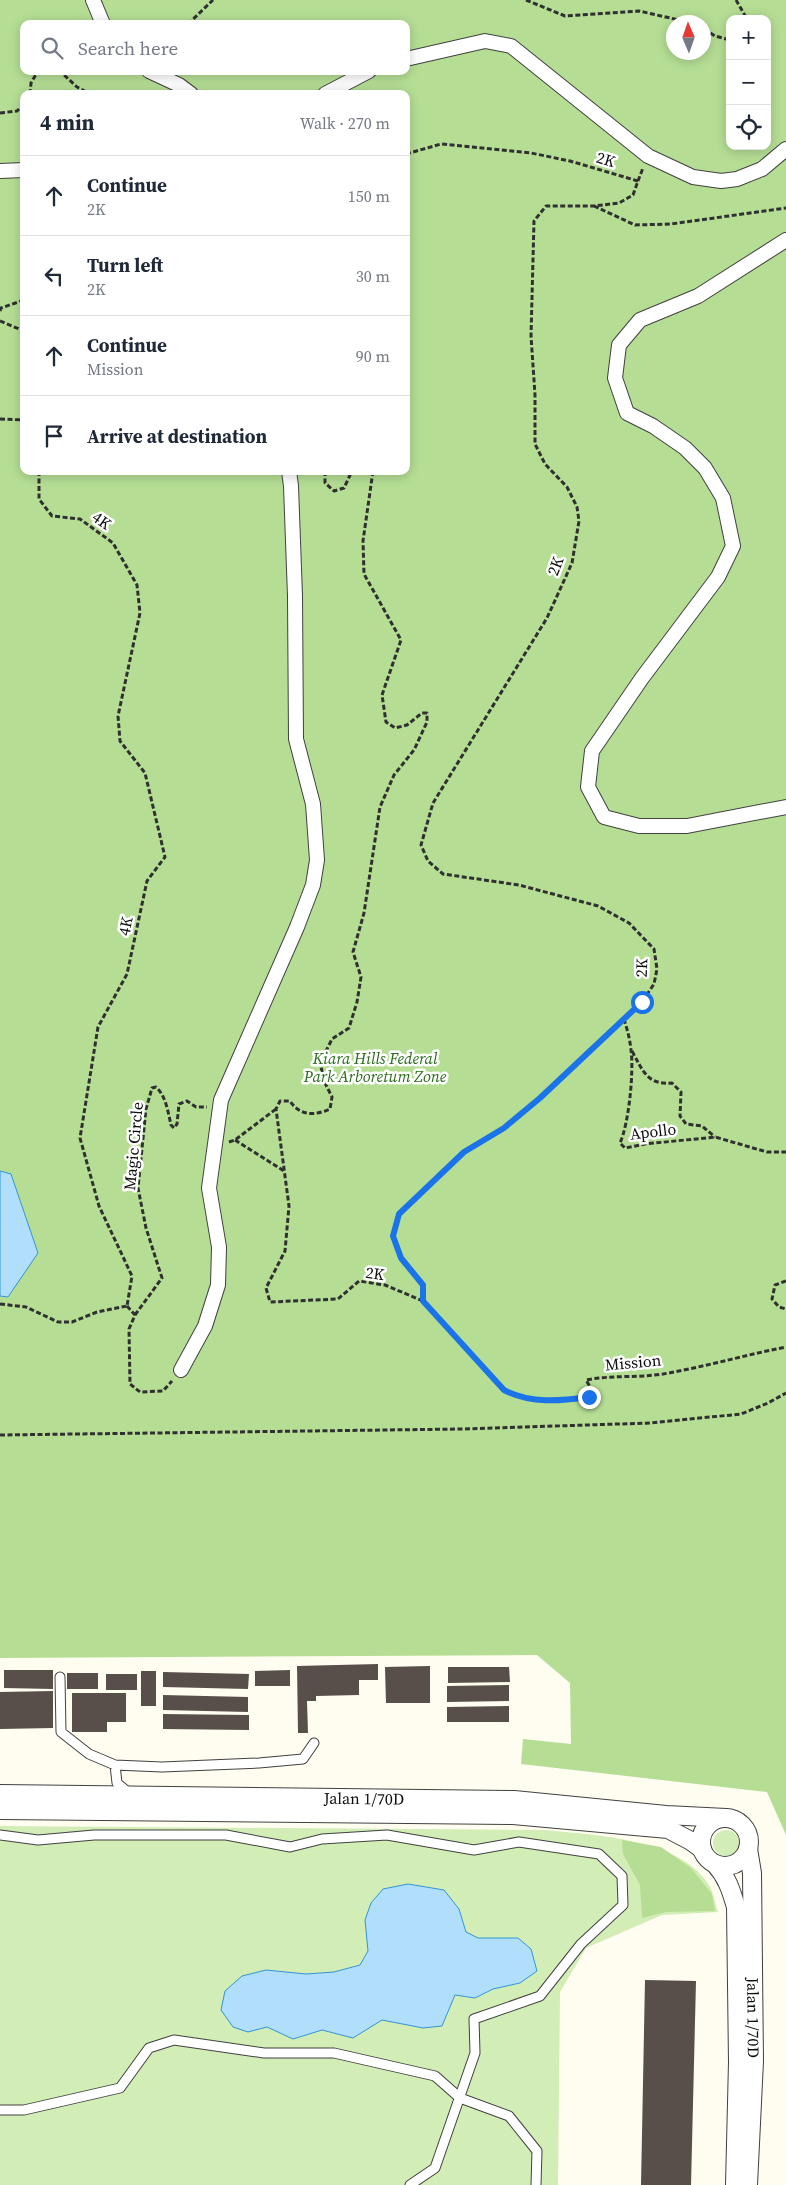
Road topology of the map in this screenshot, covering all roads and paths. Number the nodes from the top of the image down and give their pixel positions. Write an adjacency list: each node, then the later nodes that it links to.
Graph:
1 (93, 0): 7 (street)
2 (213, 0): 8 (path)
3 (526, 0): 6 (path)
4 (736, 0): 5 (path)
5 (745, 15)
6 (666, 17)
7 (100, 20)
8 (192, 20)
9 (711, 33): 10 (path)
10 (726, 39)
11 (410, 58): 22 (street)
12 (36, 75): 16 (path)
13 (64, 75): 17 (path)
14 (158, 75): 18 (street)
15 (361, 75): 19 (street)
16 (30, 90)
17 (81, 90)
18 (186, 90)
19 (333, 90)
20 (20, 108): 21 (path)
21 (0, 113)
22 (786, 149)
23 (410, 153): 26 (path, 2K)
24 (20, 170): 25 (street)
25 (0, 171)
26 (594, 206): 27 (path); 41 (path, 2K)
27 (786, 208)
28 (786, 240): 40 (street)
29 (20, 301): 30 (path)
30 (0, 311)
31 (0, 321): 32 (path)
32 (20, 329)
33 (0, 419): 34 (path)
34 (20, 420)
35 (39, 475): 53 (path, 4K)
36 (289, 475): 43 (street)
37 (325, 475): 38 (path)
38 (350, 475)
39 (372, 475): 44 (path)
40 (786, 807)
41 (624, 1018): 42 (path, Apollo); 51 (path, 2K)
42 (632, 1051): 45 (path); 45 (path, Apollo)
43 (221, 1100): 47 (street); 55 (path, Magic Circle)
44 (276, 1109): 46 (path); 49 (path, 2K)
45 (715, 1137): 48 (path, Apollo)
46 (234, 1140): 47 (path); 49 (path)
47 (214, 1145): 57 (street)
48 (786, 1152)
49 (284, 1171): 51 (path, 2K)
50 (786, 1281): 54 (path)
51 (423, 1301): 56 (path, Mission)
52 (0, 1304): 53 (path)
53 (127, 1306): 55 (path)
54 (786, 1309)
55 (135, 1314): 57 (path)
56 (786, 1347)
57 (181, 1370)
58 (786, 1392): 59 (path)
59 (0, 1435)
60 (60, 1677): 62 (lane)
61 (314, 1743): 62 (lane)
62 (115, 1765): 64 (lane)
63 (0, 1794): 64 (street, Jalan 1/70D)
64 (131, 1802): 65 (street, Jalan 1/70D); 66 (street, Jalan 1/70D); 68 (street, Jalan 1/70D)
65 (0, 1810)
66 (726, 1818): 68 (street); 69 (street)
67 (0, 1835): 71 (lane)
68 (702, 1849): 70 (street)
69 (748, 1849): 70 (street); 76 (street, Jalan 1/70D)
70 (715, 1864): 75 (street, Jalan 1/70D)
71 (460, 2098): 72 (lane); 73 (lane); 74 (lane)
72 (0, 2110)
73 (410, 2185)
74 (536, 2185)
75 (735, 2185)
76 (748, 2185)

